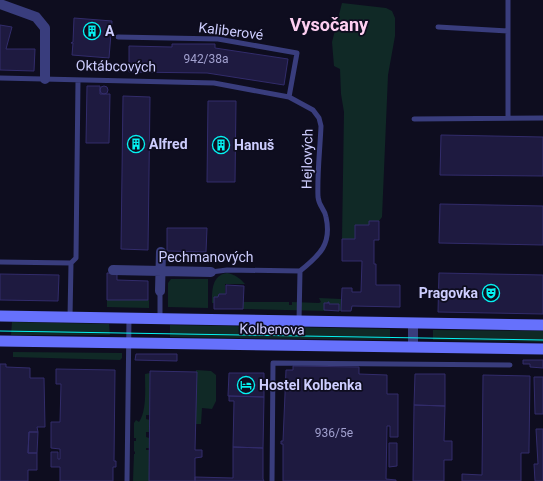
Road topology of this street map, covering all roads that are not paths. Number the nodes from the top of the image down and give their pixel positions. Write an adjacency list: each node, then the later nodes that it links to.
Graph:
1 (508, 0): 4 (lane)
2 (0, 4): 7 (street)
3 (438, 27): 4 (lane)
4 (508, 31): 11 (lane)
5 (118, 37): 9 (lane, Kaliberové)
6 (0, 78): 7 (lane, Oktábcových)
7 (44, 79): 8 (lane, Oktábcových)
8 (78, 80): 9 (lane, Oktábcových); 15 (lane)
9 (289, 97): 18 (lane, Hejlových)
10 (414, 118): 11 (lane)
11 (508, 118): 12 (lane)
12 (543, 118)
13 (161, 252): 17 (street)
14 (0, 262): 15 (lane)
15 (71, 263): 22 (lane)
16 (114, 270): 17 (street, Pechmanových)
17 (161, 271): 19 (street, Pechmanových); 20 (street)
18 (300, 271): 19 (lane, Pechmanových); 25 (lane)
19 (211, 272)
20 (160, 291): 24 (lane)
21 (0, 316): 22 (main road, Kolbenova)
22 (70, 317): 23 (main road, Kolbenova)
23 (129, 318): 24 (main road, Kolbenova); 29 (lane)
24 (160, 319): 25 (main road, Kolbenova)
25 (299, 321): 26 (main road, Kolbenova)
26 (413, 323): 27 (main road, Kolbenova); 30 (street)
27 (543, 325)
28 (0, 341): 29 (main road, Kolbenova)
29 (129, 342): 30 (main road, Kolbenova); 33 (lane)
30 (413, 346): 31 (main road, Kolbenova)
31 (543, 349)
32 (510, 365): 34 (lane)
33 (127, 481)
34 (272, 481)

